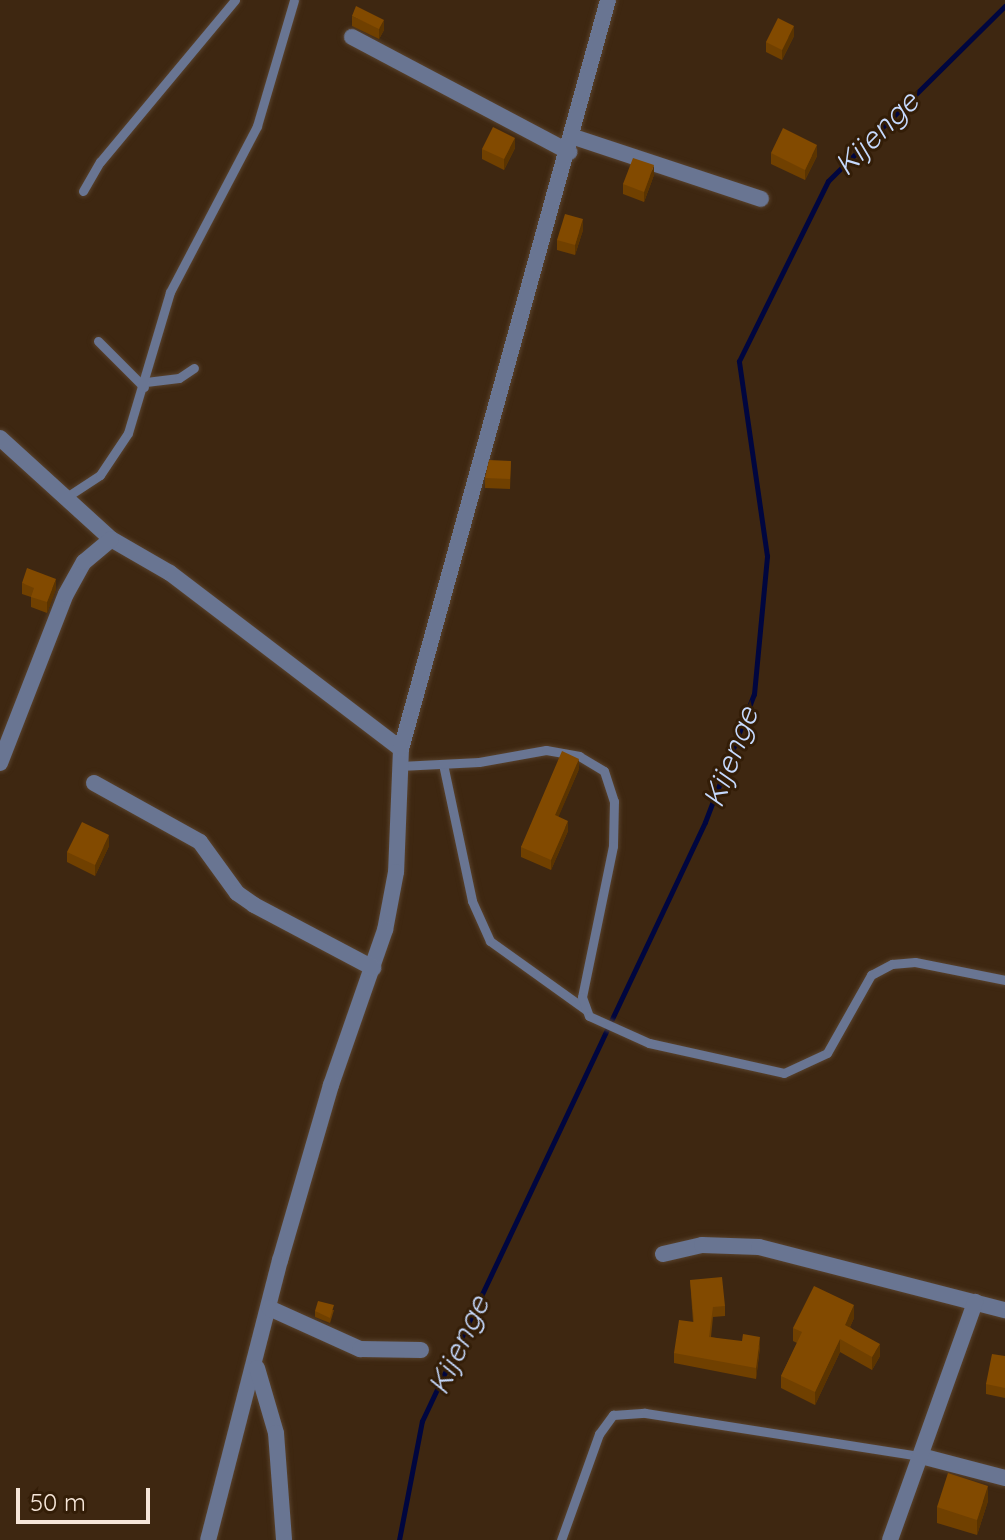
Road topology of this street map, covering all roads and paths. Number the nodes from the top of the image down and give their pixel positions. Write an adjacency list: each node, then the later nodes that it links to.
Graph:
1 (235, 0): 6 (lane)
2 (294, 0): 10 (lane)
3 (608, 0): 5 (street)
4 (352, 37): 5 (street)
5 (570, 144): 7 (street); 14 (street)
6 (83, 191)
7 (761, 199)
8 (98, 341): 10 (lane)
9 (194, 368): 10 (lane)
10 (145, 385): 12 (lane)
11 (0, 438): 12 (street)
12 (65, 498): 13 (street)
13 (111, 539): 14 (street); 15 (street)
14 (401, 749): 17 (street)
15 (0, 763)
16 (443, 764): 17 (lane); 21 (lane); 21 (lane)
17 (400, 766): 19 (street)
18 (94, 783): 19 (street)
19 (373, 968): 24 (street)
20 (1005, 980): 21 (lane)
21 (587, 1012)
22 (663, 1254): 23 (street)
23 (975, 1302): 25 (street); 28 (street)
24 (269, 1308): 26 (street); 27 (street)
25 (1005, 1310)
26 (421, 1350)
27 (256, 1367): 30 (street); 31 (street)
28 (921, 1456): 29 (street); 32 (lane); 33 (street)
29 (1005, 1478)
30 (208, 1540)
31 (284, 1540)
32 (561, 1540)
33 (890, 1540)

